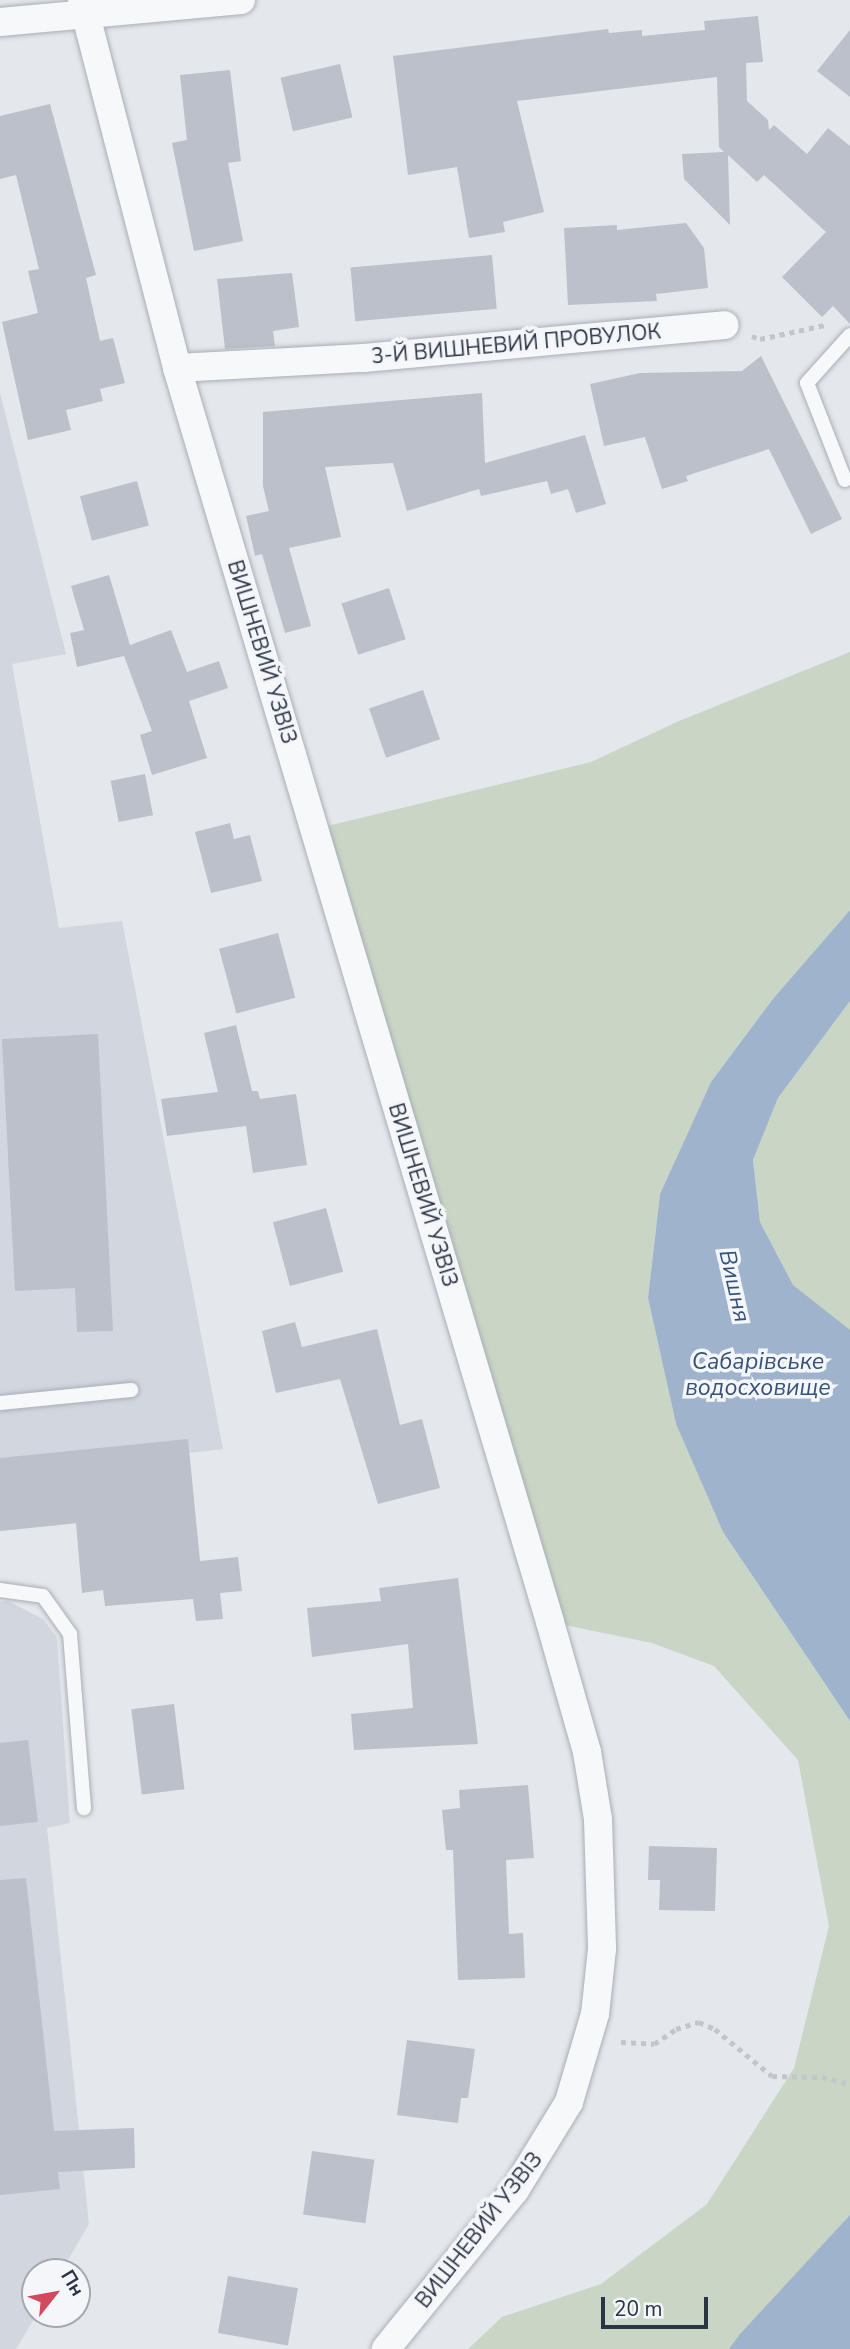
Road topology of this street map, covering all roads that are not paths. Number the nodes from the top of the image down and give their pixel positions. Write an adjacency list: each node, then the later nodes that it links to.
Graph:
1 (241, 0): 2 (street)
2 (82, 6): 3 (street); 6 (street, ВИШНЕВИЙ УЗВІЗ)
3 (0, 22)
4 (724, 325): 6 (street, 3-Й ВИШНЕВИЙ ПРОВУЛОК)
5 (850, 335): 7 (lane)
6 (177, 368): 12 (street, ВИШНЕВИЙ УЗВІЗ)
7 (845, 480)
8 (131, 1390): 9 (lane)
9 (0, 1403)
10 (0, 1590): 11 (lane)
11 (84, 1808)
12 (386, 2349)

